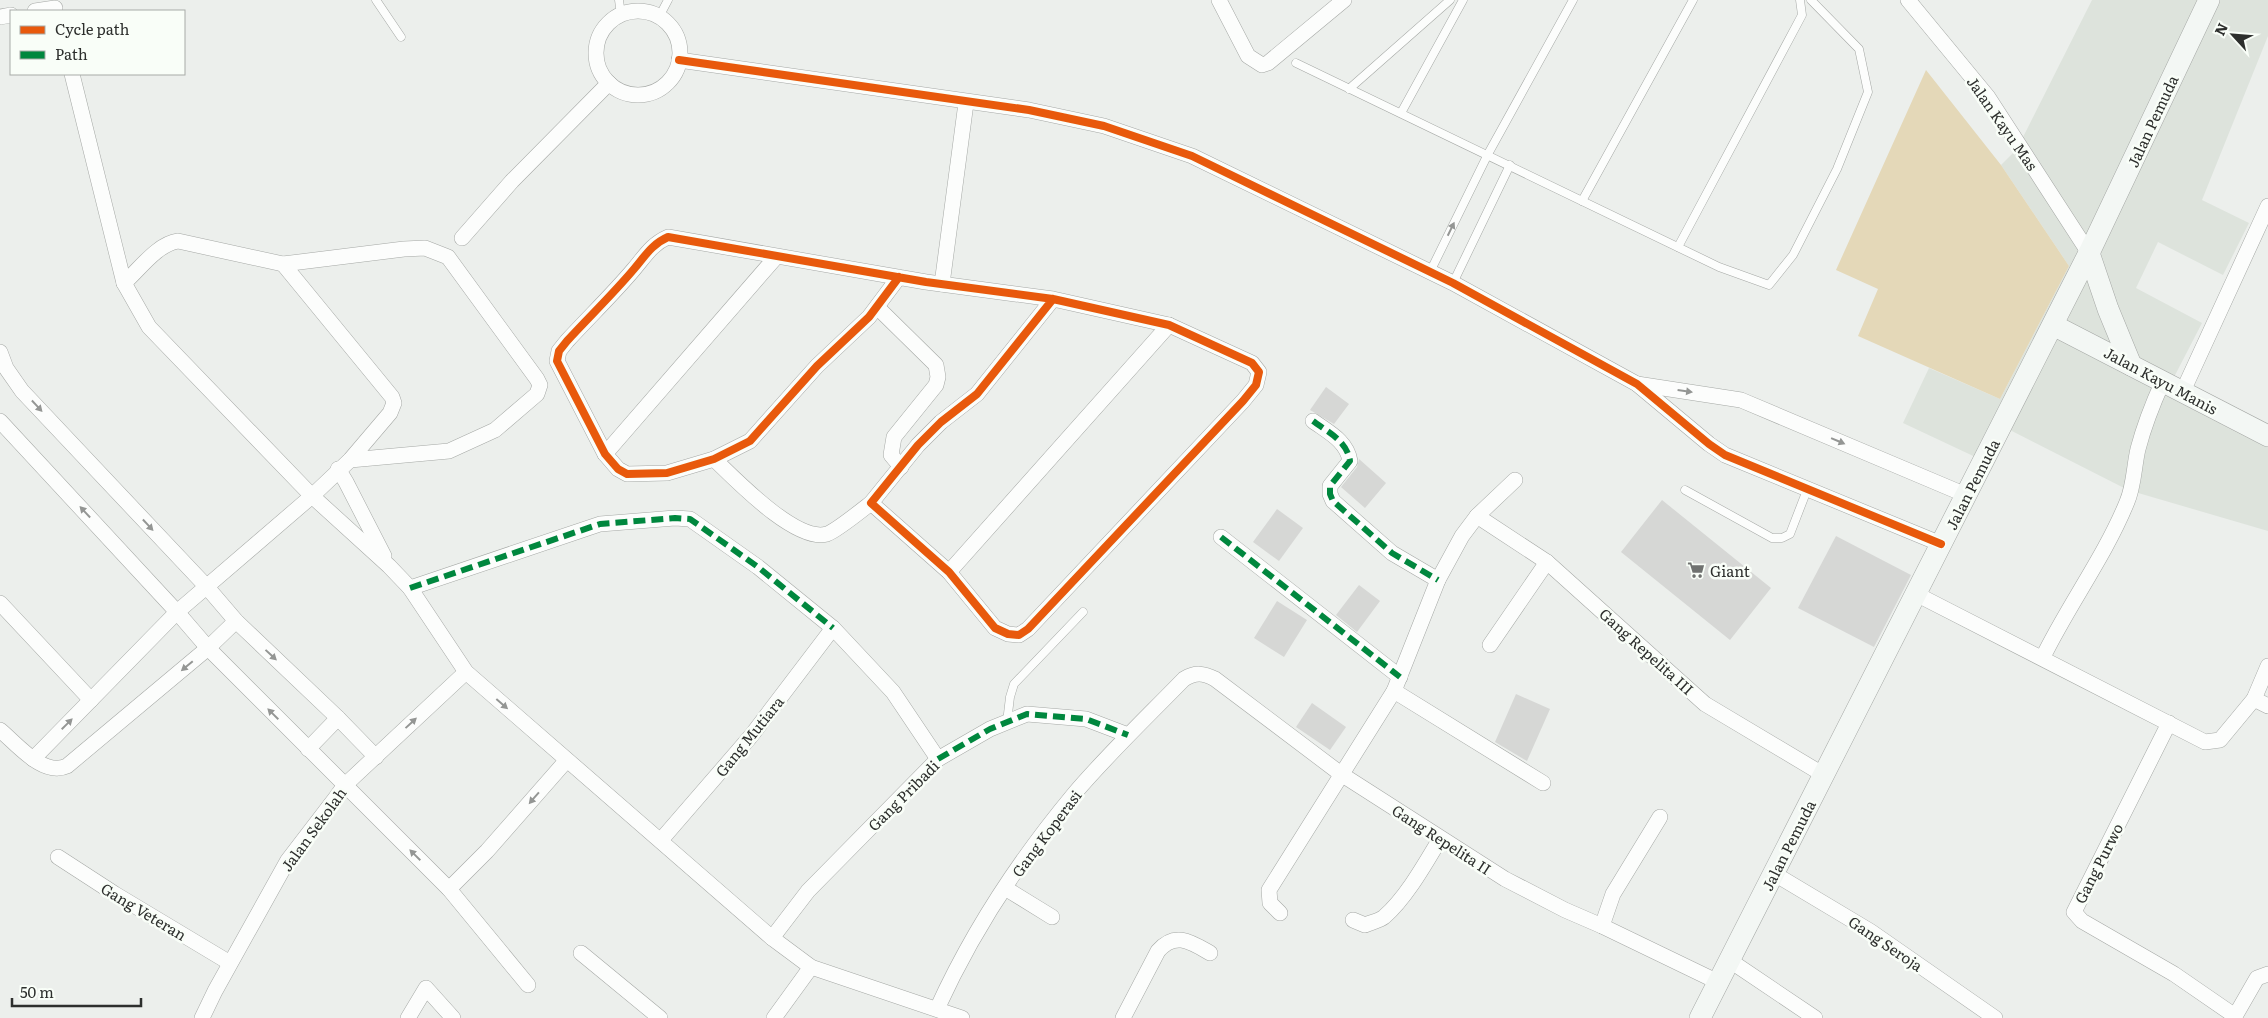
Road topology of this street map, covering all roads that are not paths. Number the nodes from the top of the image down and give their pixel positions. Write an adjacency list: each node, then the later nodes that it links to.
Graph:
1 (376, 0): 17 (lane)
2 (668, 0): 16 (lane)
3 (1219, 0): 4 (street)
4 (1344, 0)
5 (1450, 0): 22 (lane)
6 (1463, 0): 24 (lane)
7 (1573, 0): 25 (lane)
8 (1693, 0): 27 (lane)
9 (1800, 0): 30 (lane)
10 (1811, 0): 30 (lane)
11 (1908, 0): 31 (street, Jalan Kayu Mas)
12 (2209, 0): 31 (main road, Jalan Pemuda)
13 (55, 6): 15 (street)
14 (620, 8): 16 (street); 21 (street)
15 (39, 10)
16 (660, 17): 18 (street)
17 (401, 37)
18 (679, 60): 21 (street); 23 (street)
19 (1296, 63): 22 (lane)
20 (72, 75): 36 (street)
21 (609, 83): 29 (street)
22 (1350, 89): 24 (lane)
23 (966, 103): 34 (street); 38 (street)
24 (1401, 113): 25 (lane)
25 (1488, 154): 26 (lane); 34 (lane, one-way to 25)
26 (1510, 165): 27 (lane); 37 (lane)
27 (1582, 200): 30 (lane)
28 (2268, 206): 48 (street)
29 (462, 238)
30 (1678, 247)
31 (2089, 253): 42 (main road, Jalan Pemuda); 44 (main road)
32 (776, 258): 35 (street); 52 (street); 52 (street)
33 (283, 264): 36 (street); 54 (street); 54 (street)
34 (1430, 272): 37 (street)
35 (900, 277): 38 (street); 40 (street)
36 (124, 283): 60 (street)
37 (1453, 283): 47 (street)
38 (942, 284): 39 (street)
39 (1053, 299): 41 (street); 55 (street)
40 (877, 307): 53 (street); 55 (street)
41 (1169, 325): 67 (street); 67 (street)
42 (2053, 325): 44 (main road, Jalan Kayu Manis); 59 (main road, Jalan Pemuda)
43 (0, 352): 45 (street)
44 (2131, 364): 46 (main road, Jalan Kayu Manis)
45 (3, 370): 69 (street, one-way to 69)
46 (2163, 381): 48 (main road, Jalan Kayu Manis); 79 (street)
47 (1636, 384): 58 (street); 59 (street, one-way to 59)
48 (2183, 391): 51 (main road, Jalan Kayu Manis)
49 (0, 421): 73 (street, one-way to 49)
50 (1313, 421): 68 (street)
51 (2268, 436)
52 (605, 454): 53 (street)
53 (714, 459): 61 (street)
54 (344, 465): 60 (street); 66 (street)
55 (901, 467): 61 (street)
56 (1515, 480): 62 (street)
57 (1685, 490): 58 (lane)
58 (1807, 490): 64 (street)
59 (1966, 495): 64 (main road, Jalan Pemuda)
60 (312, 496): 66 (street); 69 (street)
61 (871, 503): 67 (street)
62 (1478, 516): 65 (street, Gang Repelita III); 68 (street)
63 (1221, 537): 82 (street)
64 (1941, 544): 71 (main road, Jalan Pemuda)
65 (1547, 562): 77 (street); 99 (street, Gang Repelita III)
66 (389, 566): 70 (street)
67 (949, 572)
68 (1438, 580): 82 (street)
69 (206, 586): 73 (street); 75 (street)
70 (410, 588): 76 (street); 81 (street)
71 (1916, 594): 79 (street); 99 (main road, Jalan Pemuda)
72 (0, 603): 86 (street)
73 (178, 612): 78 (street); 86 (street)
74 (1083, 612): 89 (lane)
75 (236, 621): 78 (street); 88 (street, one-way to 88)
76 (833, 628): 96 (street); 104 (street, Gang Mutiara)
77 (1490, 646)
78 (208, 648): 93 (street, one-way to 78); 95 (street, one-way to 95)
79 (2043, 657): 90 (street)
80 (2268, 666): 85 (street)
81 (466, 672): 94 (street, Jalan Sekolah, one-way to 81); 97 (street, one-way to 97)
82 (1400, 677): 84 (street)
83 (1184, 679): 92 (street, Gang Koperasi); 98 (street, Gang Repelita II)
84 (1394, 691): 98 (street); 100 (street)
85 (2254, 699): 87 (street); 90 (street)
86 (91, 700): 95 (street, one-way to 86)
87 (2268, 706)
88 (338, 718): 93 (street); 94 (street)
89 (1007, 722): 92 (street, Gang Pribadi); 96 (street, Gang Pribadi)
90 (2169, 723): 123 (street, Gang Purwo)
91 (0, 730): 95 (street)
92 (1128, 735): 107 (street, Gang Koperasi)
93 (308, 749): 101 (street)
94 (376, 756): 101 (street, Jalan Sekolah)
95 (33, 759)
96 (938, 759): 113 (street, Gang Pribadi)
97 (566, 761): 104 (street); 108 (street, one-way to 108)
98 (1341, 774): 103 (street, Gang Repelita II); 109 (street)
99 (1824, 775): 106 (main road, Jalan Pemuda)
100 (1543, 783)
101 (345, 785): 108 (street, one-way to 101); 117 (street, Jalan Sekolah)
102 (1660, 817): 112 (street)
103 (1440, 839): 111 (street); 112 (street, Gang Repelita II)
104 (660, 840): 113 (street)
105 (58, 857): 117 (street, Gang Veteran)
106 (1773, 873): 116 (main road, Jalan Pemuda); 133 (street, Gang Seroja)
107 (1005, 888): 110 (street); 122 (street, Gang Koperasi)
108 (449, 889): 121 (street)
109 (1280, 913)
110 (1052, 917)
111 (1353, 920)
112 (1602, 926): 120 (street, Gang Repelita II)
113 (772, 938): 118 (street)
114 (581, 953): 127 (street)
115 (1210, 953): 130 (street)
116 (1729, 960): 120 (main road, Jalan Pemuda); 132 (street)
117 (230, 963): 124 (street, Jalan Sekolah)
118 (811, 967): 122 (street); 128 (street)
119 (2268, 974): 123 (street)
120 (1718, 982): 131 (main road, Jalan Pemuda)
121 (528, 985)
122 (937, 1009): 129 (street)
123 (2234, 1017)
124 (202, 1018)
125 (408, 1018): 126 (street)
126 (453, 1018)
127 (660, 1018)
128 (774, 1018)
129 (962, 1018)
130 (1123, 1018)
131 (1700, 1018)
132 (1815, 1018)
133 (1995, 1018)

